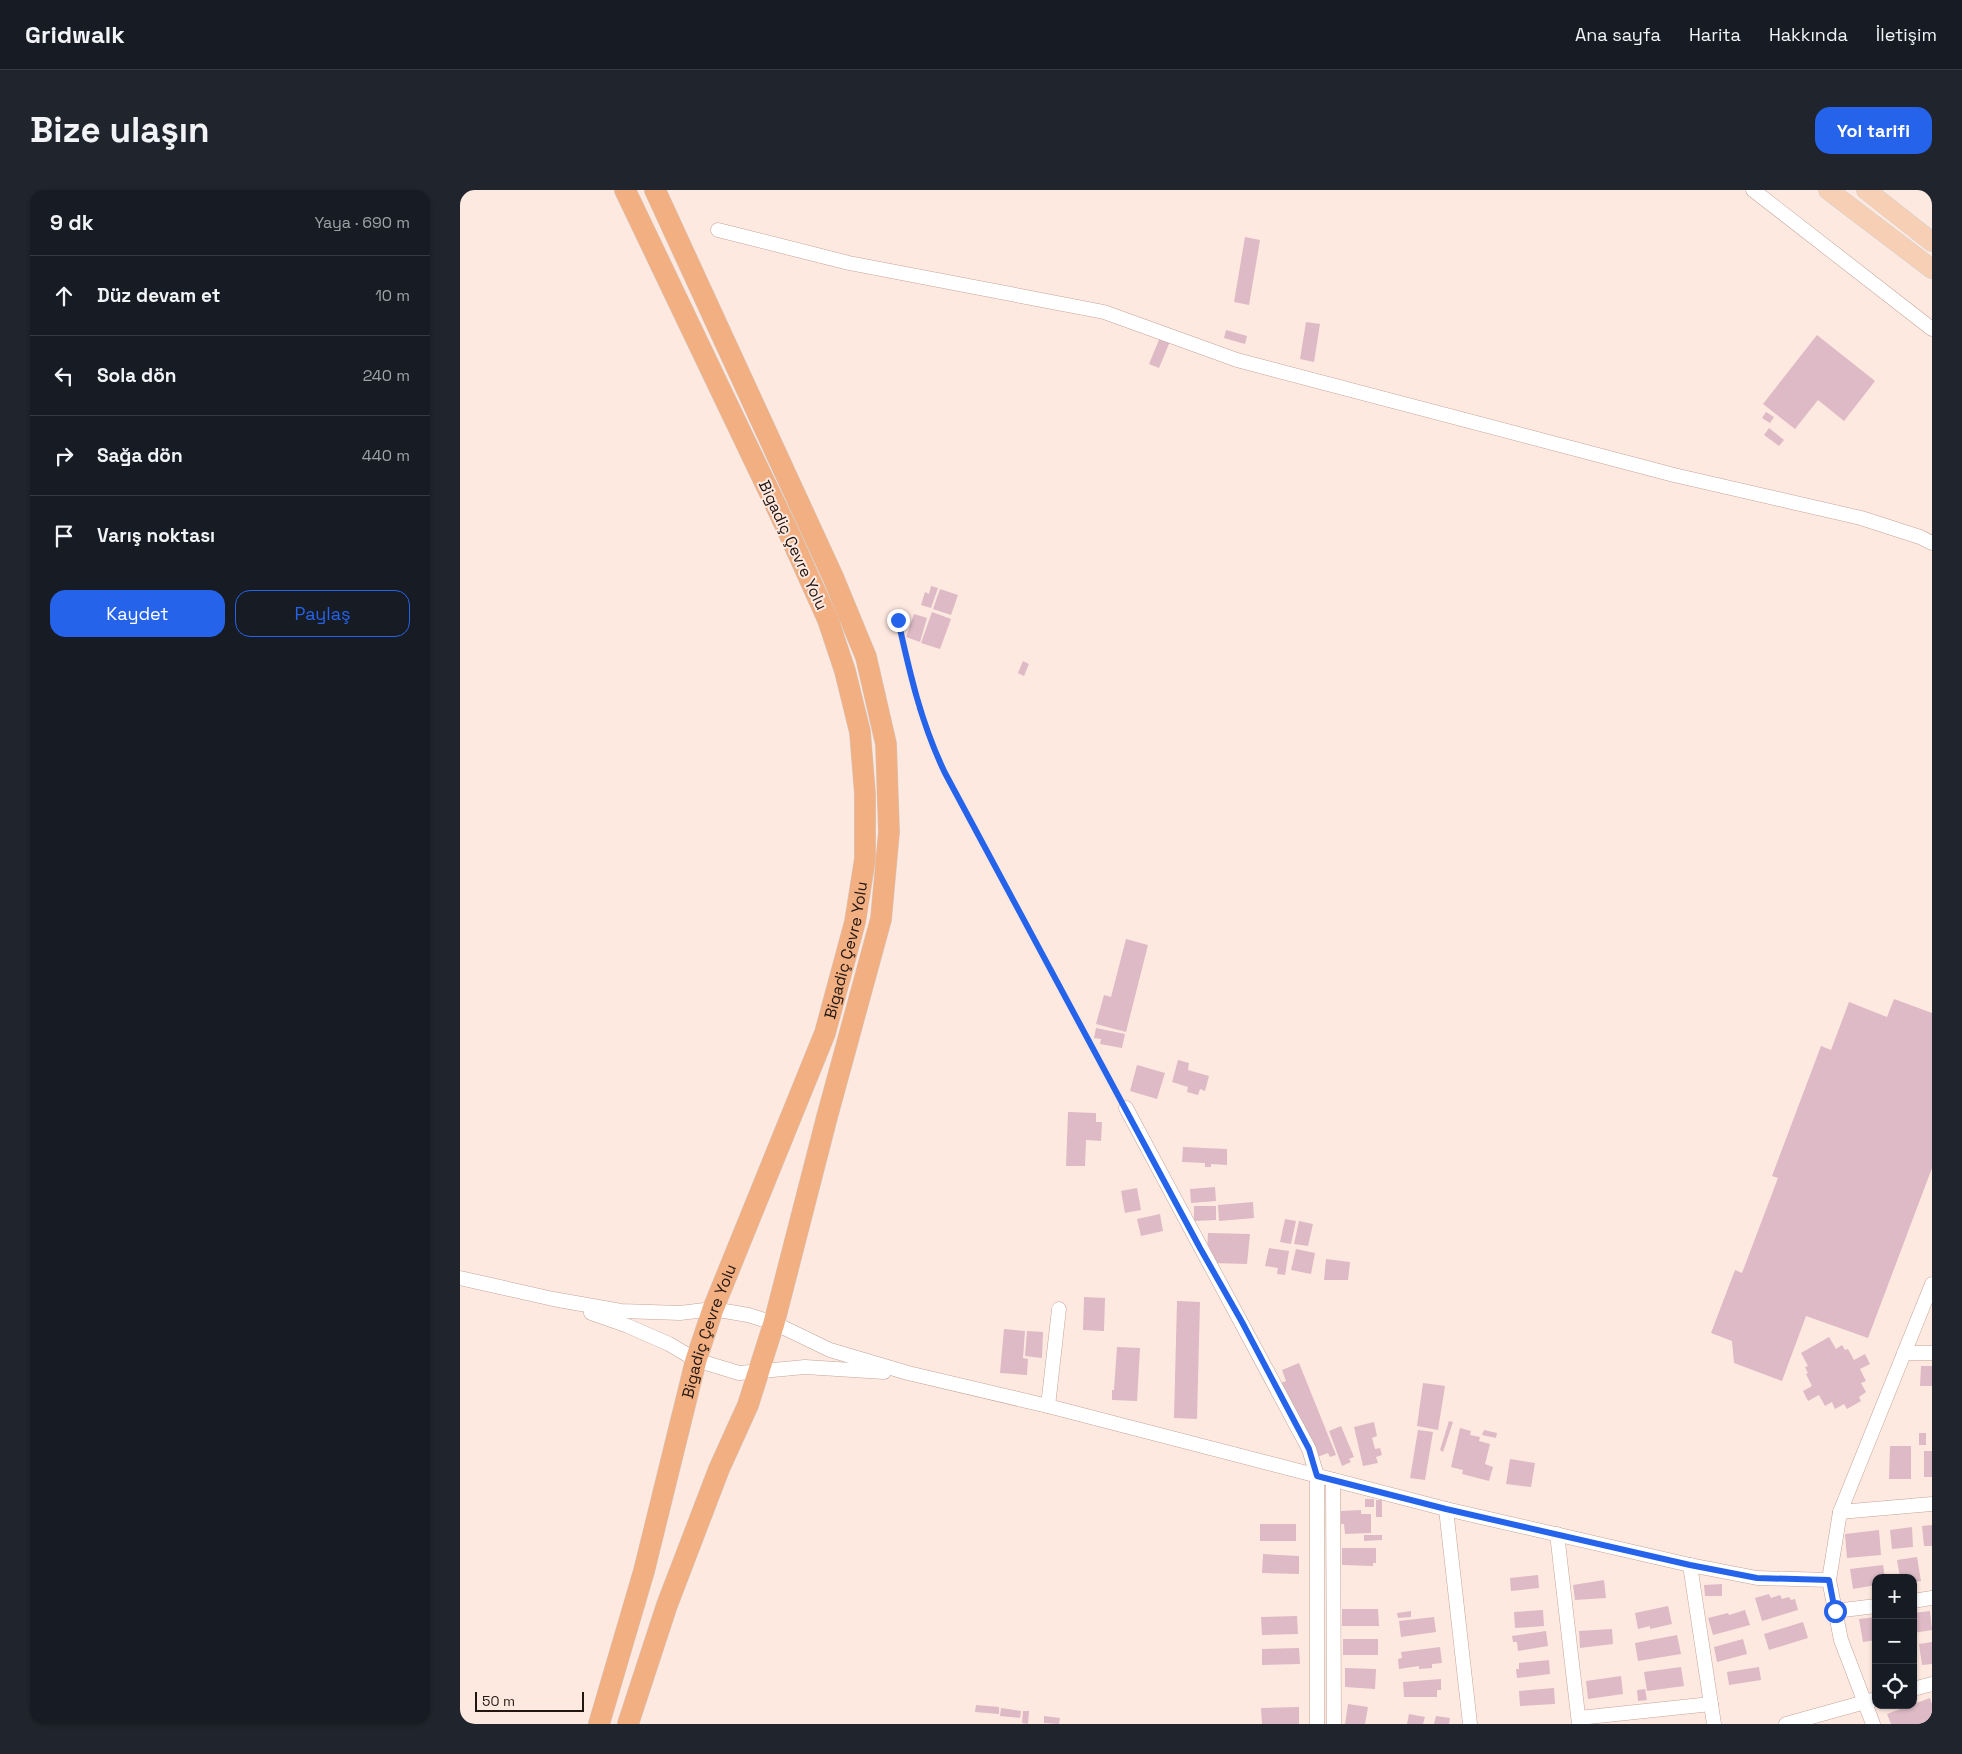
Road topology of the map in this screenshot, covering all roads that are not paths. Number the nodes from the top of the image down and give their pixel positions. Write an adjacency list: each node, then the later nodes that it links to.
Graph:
1 (625, 190): 16 (highway, Bigadiç Çevre Yolu)
2 (655, 190): 17 (highway, Bigadiç Çevre Yolu)
3 (1753, 190): 9 (street)
4 (1828, 190): 8 (main road)
5 (1866, 190): 7 (main road)
6 (718, 230): 10 (street)
7 (1932, 242)
8 (1932, 269)
9 (1932, 328)
10 (1932, 543)
11 (1126, 1108): 24 (street)
12 (460, 1278): 14 (street)
13 (1932, 1284): 18 (street)
14 (553, 1299): 16 (street); 20 (street)
15 (1059, 1308): 23 (street)
16 (713, 1309): 17 (street); 20 (highway, Bigadiç Çevre Yolu)
17 (774, 1323): 21 (highway, Bigadiç Çevre Yolu); 22 (street)
18 (1904, 1353): 19 (street); 28 (street)
19 (1932, 1353)
20 (696, 1360): 21 (street); 41 (highway, Bigadiç Çevre Yolu)
21 (759, 1371): 22 (street); 42 (highway, Bigadiç Çevre Yolu)
22 (908, 1373): 23 (street)
23 (1048, 1406): 24 (street)
24 (1317, 1476): 25 (street); 43 (street)
25 (1333, 1480): 27 (street); 44 (street)
26 (1932, 1504): 28 (street)
27 (1446, 1509): 29 (street); 45 (street)
28 (1840, 1512): 31 (street)
29 (1557, 1534): 30 (street); 40 (street)
30 (1690, 1565): 31 (street); 39 (street)
31 (1829, 1580): 35 (street)
32 (1932, 1598): 33 (street)
33 (1917, 1600)
34 (1872, 1606): 35 (street)
35 (1835, 1611): 38 (street)
36 (1932, 1684): 37 (street)
37 (1917, 1688)
38 (1870, 1700): 47 (street); 48 (street)
39 (1711, 1704): 40 (street); 46 (street)
40 (1579, 1721)
41 (599, 1724)
42 (628, 1724)
43 (1317, 1724)
44 (1334, 1724)
45 (1470, 1724)
46 (1714, 1724)
47 (1786, 1724)
48 (1873, 1724)

